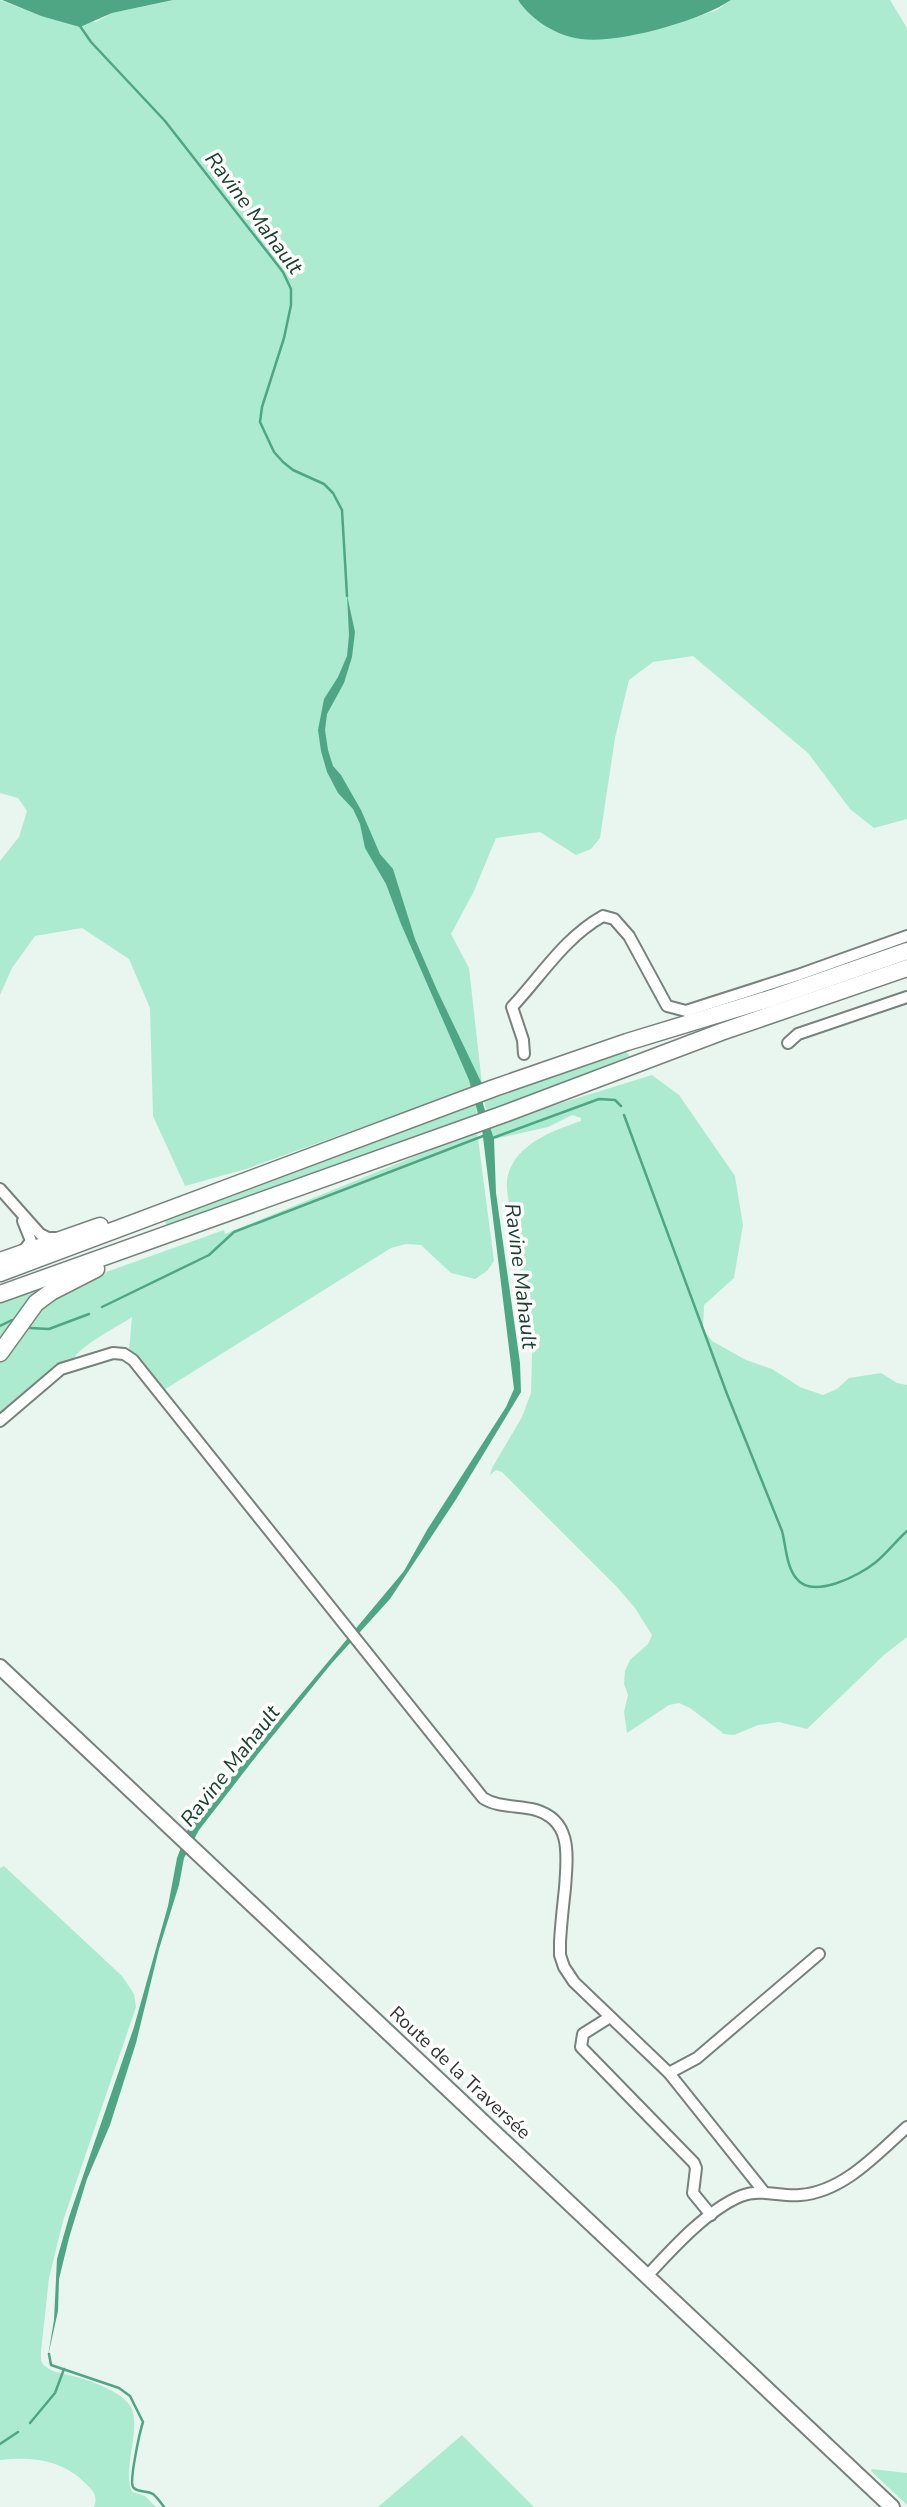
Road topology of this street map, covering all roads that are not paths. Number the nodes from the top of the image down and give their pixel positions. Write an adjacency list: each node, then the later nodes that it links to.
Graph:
1 (907, 936): 6 (street)
2 (907, 951): 7 (highway)
3 (907, 968): 11 (highway)
4 (907, 997): 5 (street)
5 (788, 1043)
6 (524, 1054)
7 (282, 1168): 10 (highway); 14 (highway)
8 (0, 1189): 9 (street)
9 (12, 1204): 10 (street); 12 (street)
10 (78, 1233): 12 (highway)
11 (162, 1237): 15 (highway); 16 (highway)
12 (21, 1254): 13 (highway)
13 (0, 1261)
14 (0, 1273)
15 (0, 1294)
16 (0, 1353)
17 (0, 1421): 20 (street)
18 (0, 1667): 25 (main road, Route de la Traversée)
19 (819, 1954): 21 (street)
20 (610, 2017): 21 (street); 24 (street)
21 (669, 2073): 23 (street)
22 (907, 2127): 23 (street)
23 (764, 2192): 24 (street)
24 (711, 2215): 25 (street)
25 (647, 2276): 26 (main road, Route de la Traversée)
26 (892, 2507)

